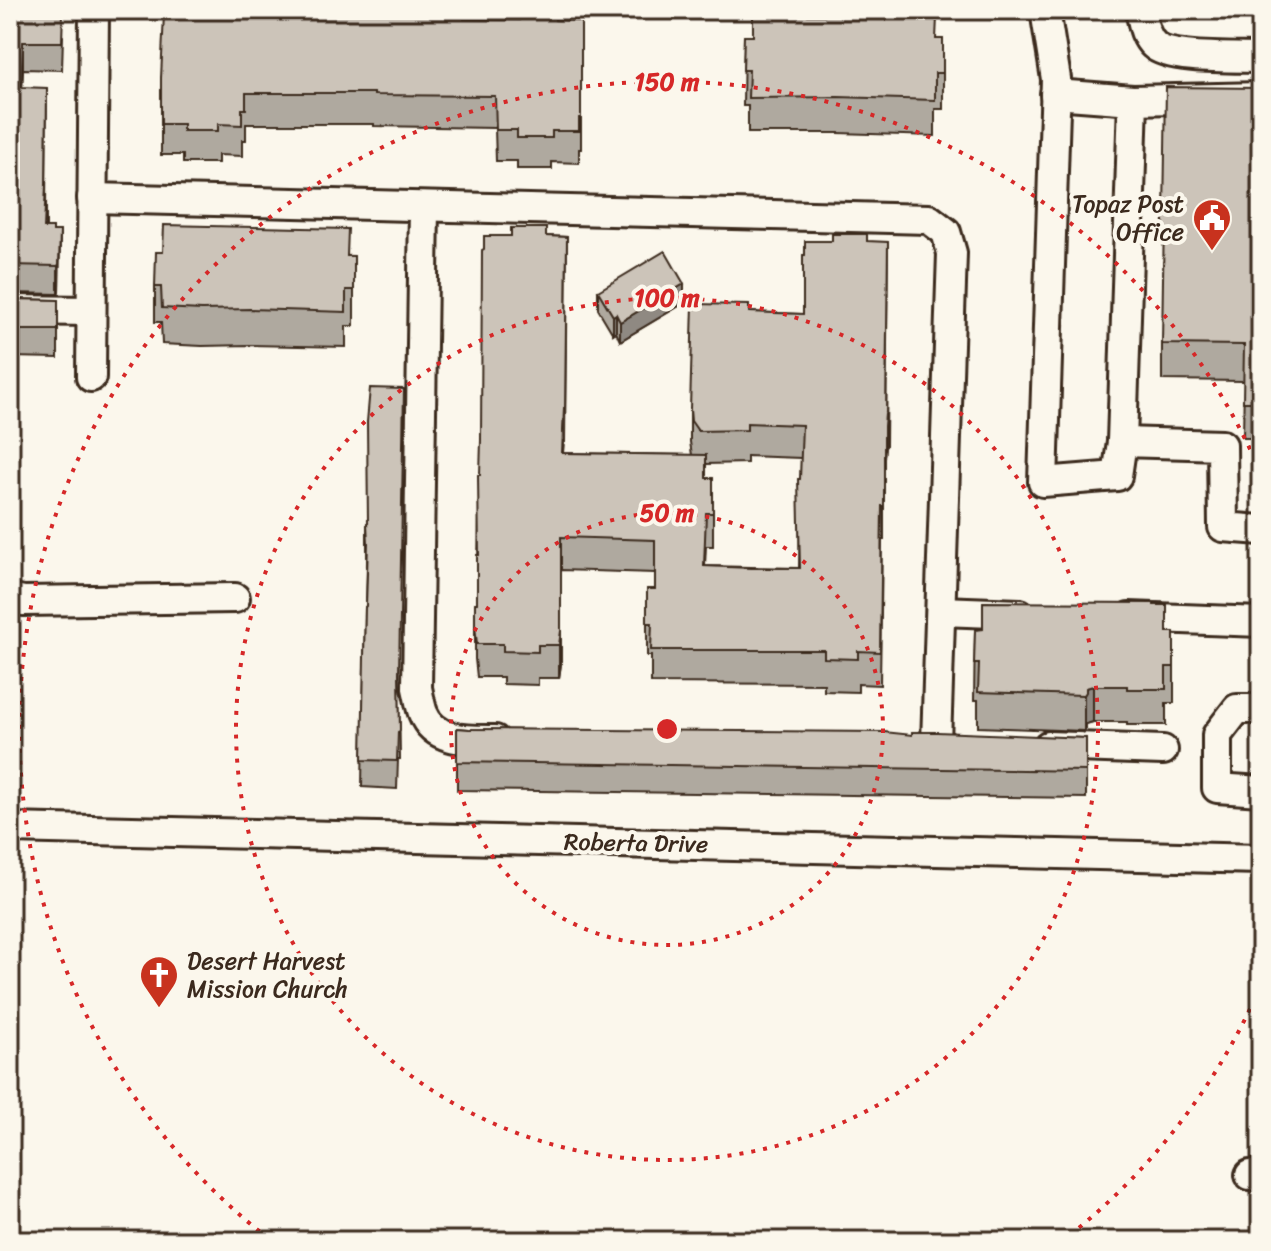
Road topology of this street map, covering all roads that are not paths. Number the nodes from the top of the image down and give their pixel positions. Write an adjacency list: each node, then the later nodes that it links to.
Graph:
1 (94, 10): 8 (street)
2 (1045, 10): 5 (street)
3 (1140, 10): 4 (street)
4 (1261, 58)
5 (1055, 94): 7 (street); 13 (street)
6 (1261, 97): 7 (street)
7 (1133, 100): 13 (street)
8 (92, 198): 9 (street); 11 (street)
9 (424, 207): 17 (street); 22 (street)
10 (10, 310): 11 (street)
11 (91, 311): 12 (street)
12 (91, 377)
13 (1122, 442): 14 (street)
14 (1261, 530)
15 (10, 598): 16 (street)
16 (235, 598)
17 (941, 611): 18 (street); 24 (street)
18 (1047, 615)
19 (1108, 617): 20 (street)
20 (1261, 622)
21 (1261, 709): 28 (street)
22 (515, 740)
23 (905, 743): 24 (street)
24 (936, 743): 25 (street)
25 (967, 744)
26 (1027, 746): 27 (street)
27 (1163, 750)
28 (1261, 791)
29 (10, 828): 30 (street, Roberta Drive)
30 (1261, 859)

